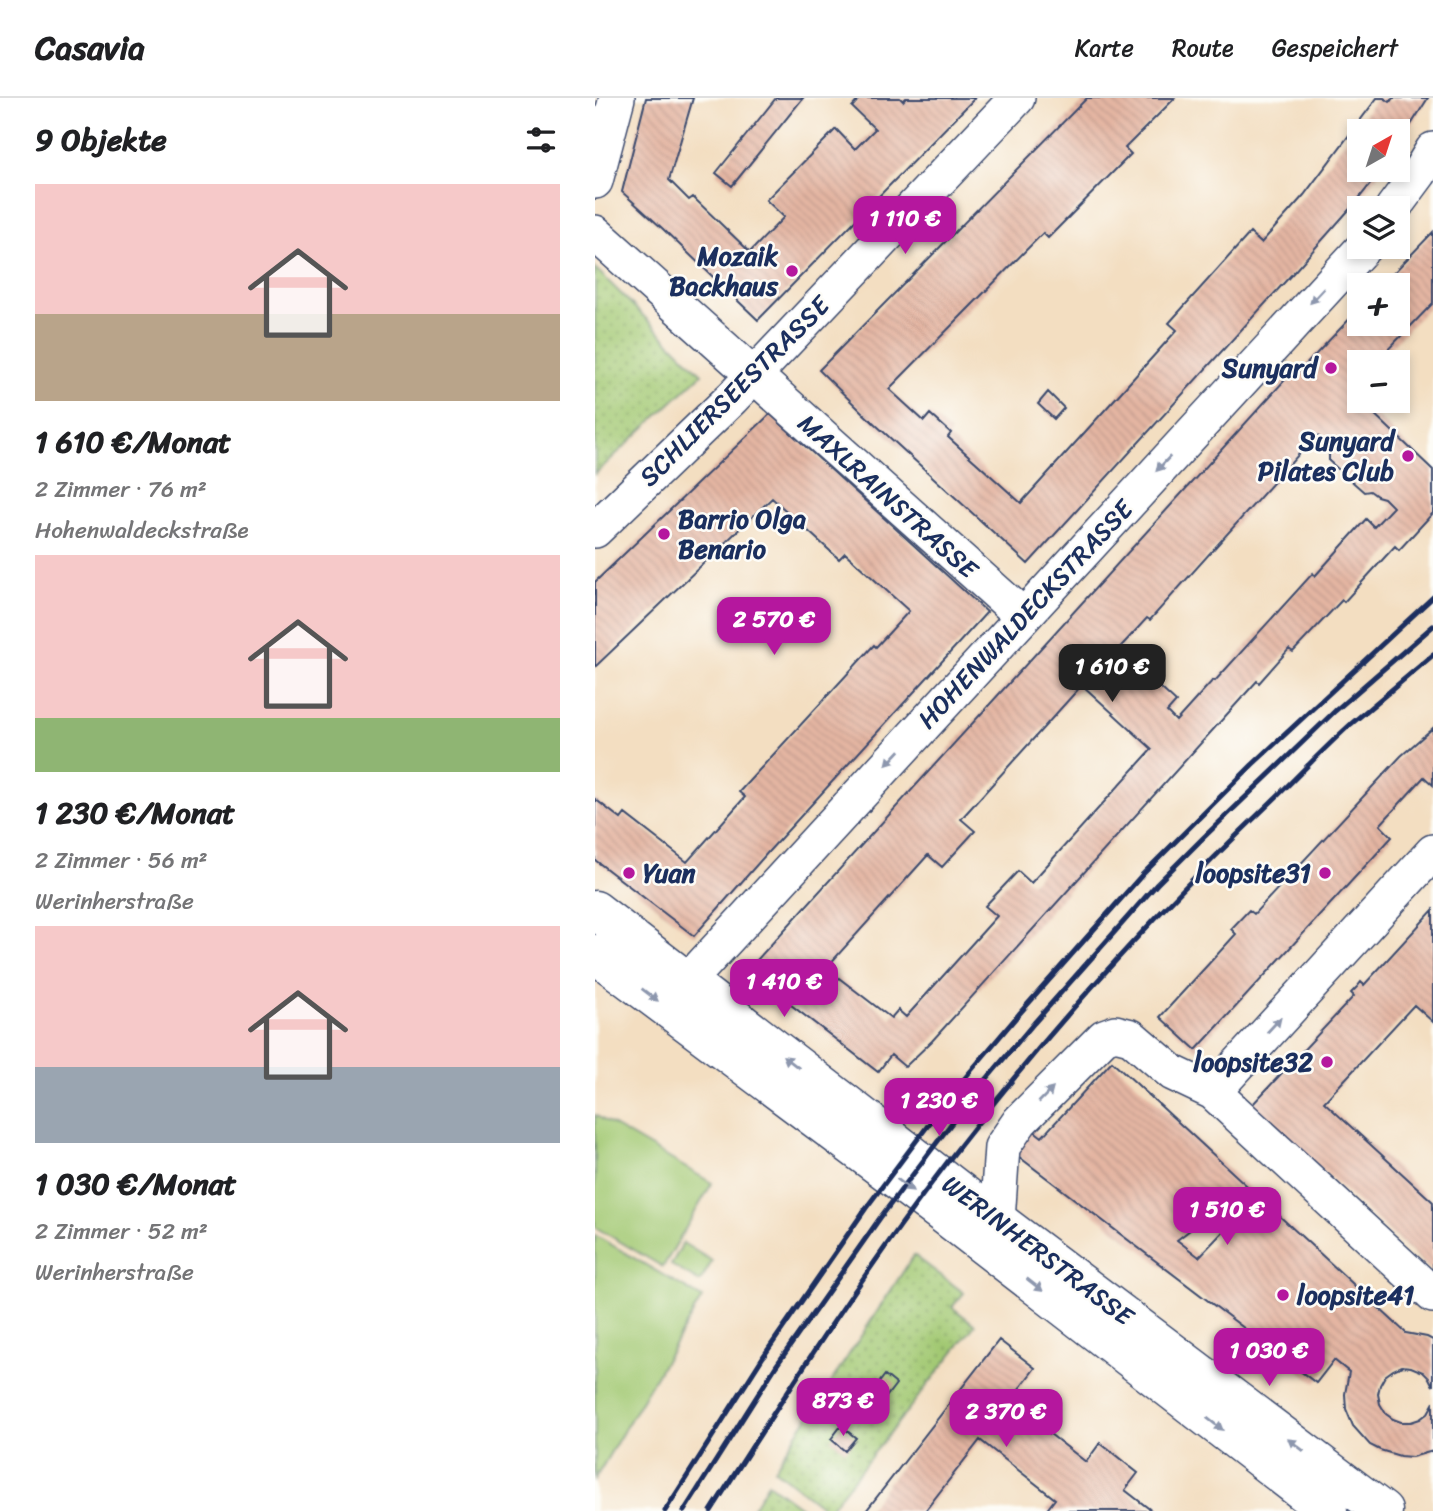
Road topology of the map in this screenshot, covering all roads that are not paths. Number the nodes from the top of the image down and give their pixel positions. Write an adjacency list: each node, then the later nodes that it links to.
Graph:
1 (617, 98): 4 (street)
2 (1017, 98): 8 (street, SCHLIERSEESTRASSE)
3 (1433, 150): 5 (street)
4 (595, 181)
5 (1401, 196)
6 (595, 233): 8 (street, MAXLRAINSTRASSE)
7 (1353, 259): 10 (street, HOHENWALDECKSTRASSE, one-way to 10)
8 (753, 375): 9 (street, SCHLIERSEESTRASSE); 10 (street, MAXLRAINSTRASSE)
9 (595, 530)
10 (1023, 616): 14 (street, HOHENWALDECKSTRASSE, one-way to 14)
11 (1433, 852): 15 (street, one-way to 11)
12 (595, 910): 14 (main road, WERINHERSTRASSE)
13 (595, 954): 18 (main road, WERINHERSTRASSE, one-way to 18)
14 (687, 982): 16 (main road, WERINHERSTRASSE, one-way to 14)
15 (1213, 1092): 16 (street, one-way to 15); 17 (street)
16 (997, 1220): 18 (main road, WERINHERSTRASSE, one-way to 16)
17 (1433, 1295)
18 (1336, 1503): 19 (main road, WERINHERSTRASSE)
19 (1383, 1511)

